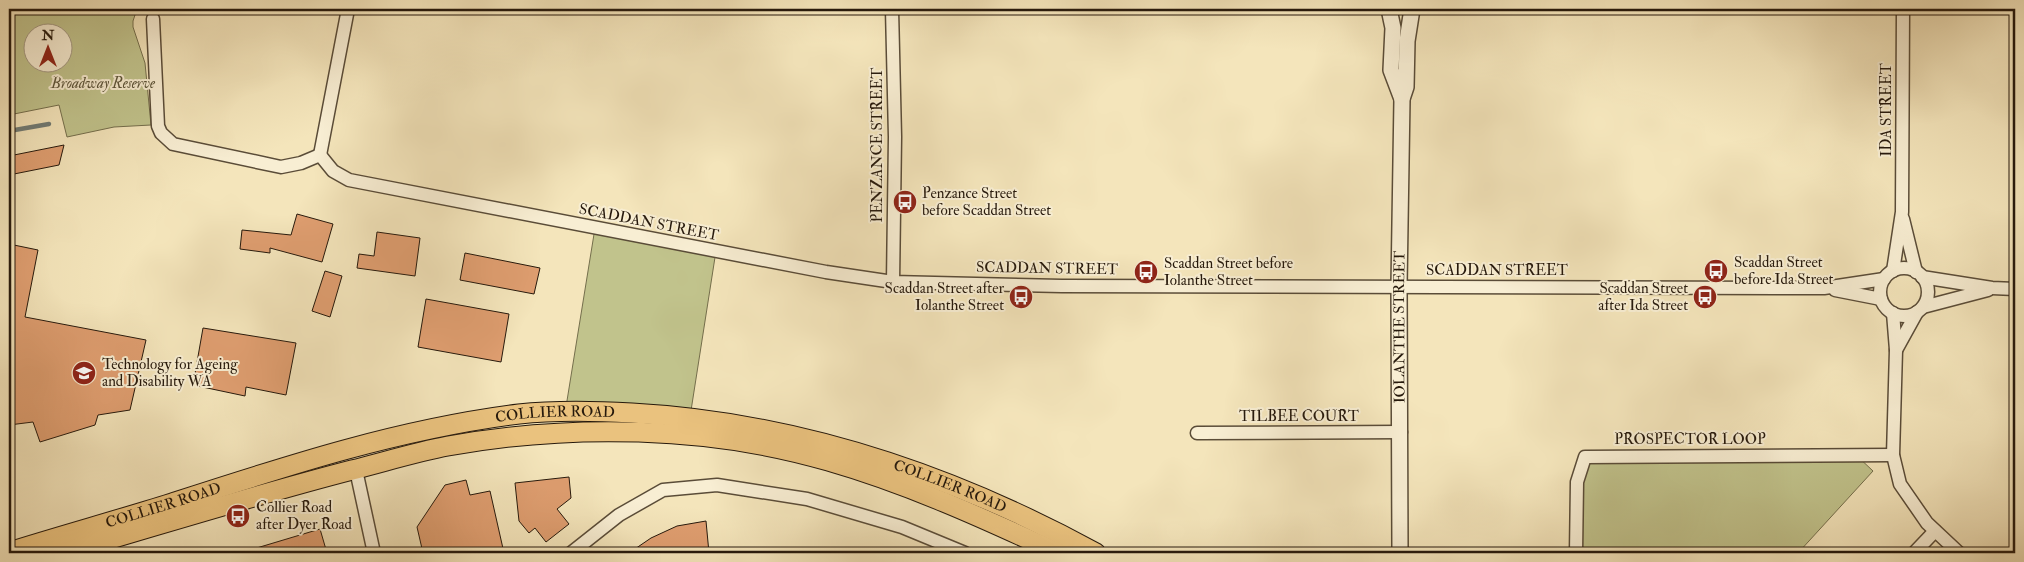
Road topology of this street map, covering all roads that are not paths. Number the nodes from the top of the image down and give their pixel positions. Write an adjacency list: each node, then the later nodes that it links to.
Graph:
1 (348, 9): 10 (street)
2 (892, 9): 14 (street, PENZANCE STREET)
3 (1390, 9): 9 (street, IOLANTHE STREET)
4 (1396, 9): 5 (street)
5 (1407, 9)
6 (1412, 9): 9 (street, IOLANTHE STREET)
7 (1903, 9): 11 (street, IDA STREET)
8 (153, 19): 10 (street)
9 (1402, 99): 15 (street, IOLANTHE STREET)
10 (320, 155): 14 (street, SCADDAN STREET)
11 (1902, 212): 12 (street, IDA STREET); 13 (street, IDA STREET)
12 (1889, 275): 13 (street); 16 (street, SCADDAN STREET); 19 (street)
13 (1919, 275): 17 (street); 20 (street)
14 (894, 282): 15 (street, SCADDAN STREET)
15 (1399, 286): 16 (street, SCADDAN STREET); 24 (street, IOLANTHE STREET)
16 (1824, 288): 19 (street, SCADDAN STREET)
17 (1992, 288): 18 (street); 20 (street)
18 (2015, 288)
19 (1881, 299): 21 (street)
20 (1920, 310): 21 (street); 22 (street)
21 (1893, 313): 22 (street)
22 (1896, 350): 25 (street)
23 (1197, 432): 24 (street, TILBEE COURT)
24 (1401, 432): 35 (street, IOLANTHE STREET)
25 (1893, 455): 27 (street); 36 (street, PROSPECTOR LOOP)
26 (356, 470): 29 (main road, COLLIER ROAD); 30 (street); 33 (main road, COLLIER ROAD)
27 (1935, 531): 37 (street); 38 (street)
28 (9, 552): 34 (main road, COLLIER ROAD)
29 (64, 553)
30 (374, 553)
31 (571, 553): 32 (street)
32 (965, 553)
33 (1058, 553)
34 (1096, 553)
35 (1400, 553)
36 (1576, 553)
37 (1914, 553)
38 (1959, 553)

